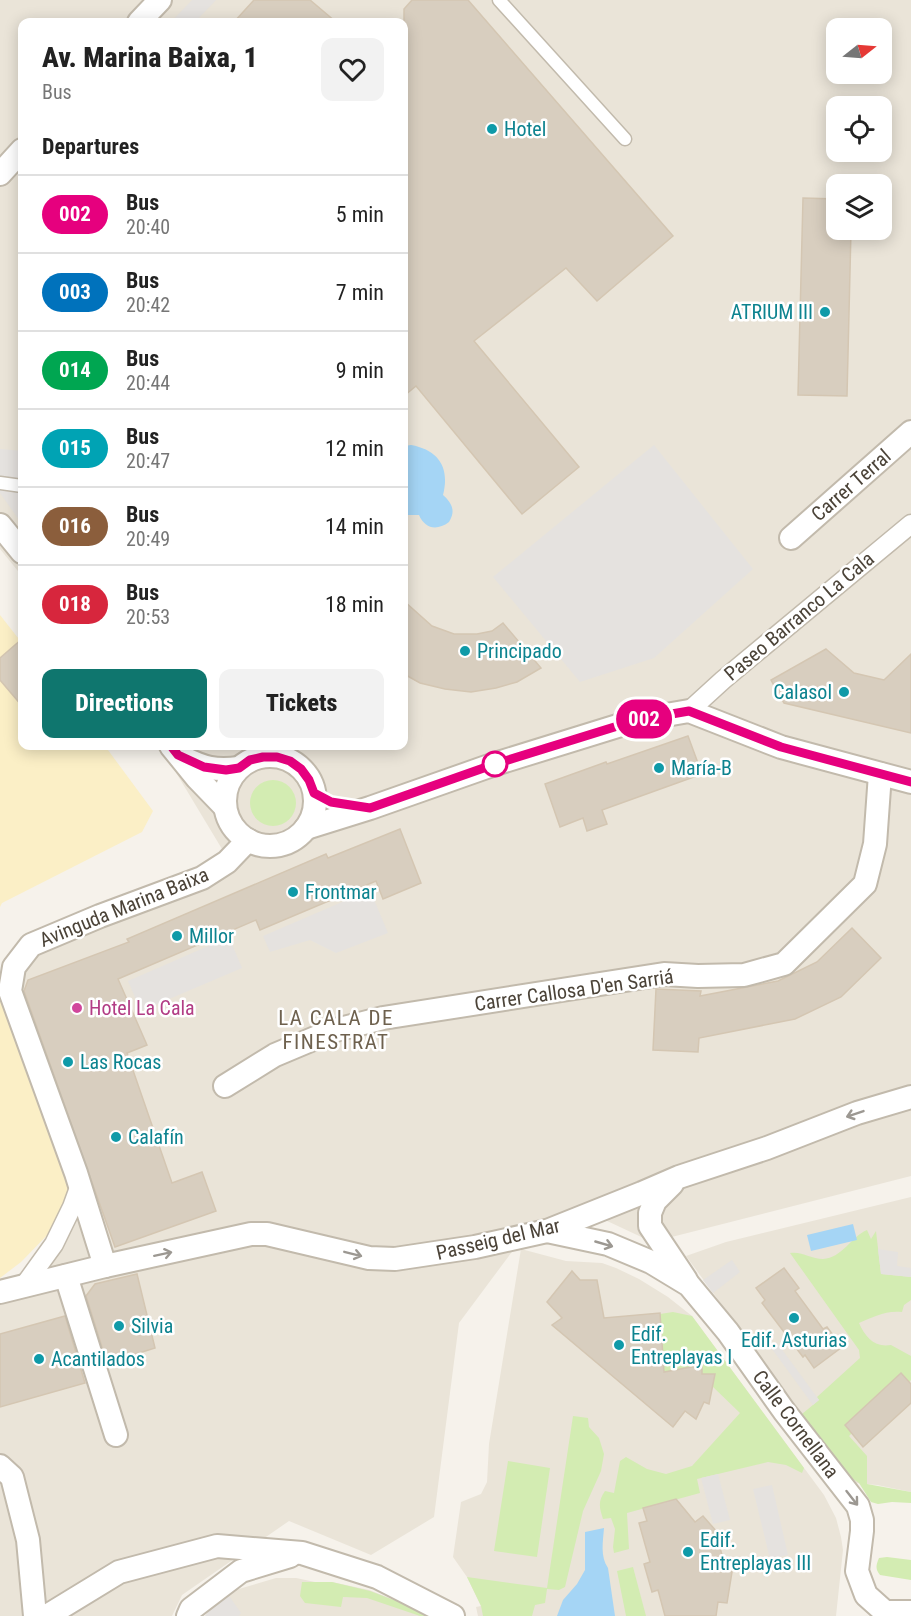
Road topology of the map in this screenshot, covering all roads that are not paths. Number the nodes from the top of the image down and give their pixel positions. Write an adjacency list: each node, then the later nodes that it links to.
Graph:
1 (160, 0): 3 (street)
2 (499, 0): 4 (lane)
3 (143, 18)
4 (625, 140)
5 (18, 154): 6 (street)
6 (0, 174)
7 (911, 432): 12 (street, Carrer Terral)
8 (0, 483): 9 (lane)
9 (18, 485)
10 (911, 524): 14 (street, Paseo Barranco La Cala)
11 (0, 525): 13 (street)
12 (791, 538)
13 (18, 547)
14 (689, 711): 17 (street); 21 (street)
15 (175, 750): 16 (street); 20 (street)
16 (239, 768): 19 (street); 20 (street)
17 (880, 774): 18 (street); 24 (street, Carrer Callosa D'en Sarriá)
18 (911, 782)
19 (323, 798): 21 (street); 22 (street)
20 (225, 807): 23 (street)
21 (370, 808): 22 (street)
22 (306, 828): 23 (street)
23 (248, 840): 27 (street, Avinguda Marina Baixa)
24 (225, 1086)
25 (911, 1097): 26 (street, Passeig del Mar, one-way to 26)
26 (679, 1177): 28 (street, Passeig del Mar); 31 (street)
27 (80, 1185): 29 (street, Avinguda Marina Baixa); 32 (street)
28 (547, 1231): 29 (street, Passeig del Mar, one-way to 28); 31 (street, Calle Cornellana, one-way to 31)
29 (105, 1266): 30 (street)
30 (66, 1276): 32 (street); 34 (street)
31 (689, 1285): 38 (street, Calle Cornellana, one-way to 38)
32 (23, 1287): 33 (street)
33 (0, 1292)
34 (116, 1435)
35 (0, 1466): 39 (street)
36 (302, 1553): 40 (street); 41 (street); 42 (street)
37 (911, 1612): 38 (street)
38 (883, 1614)
39 (35, 1616)
40 (47, 1616)
41 (188, 1616)
42 (453, 1616)

